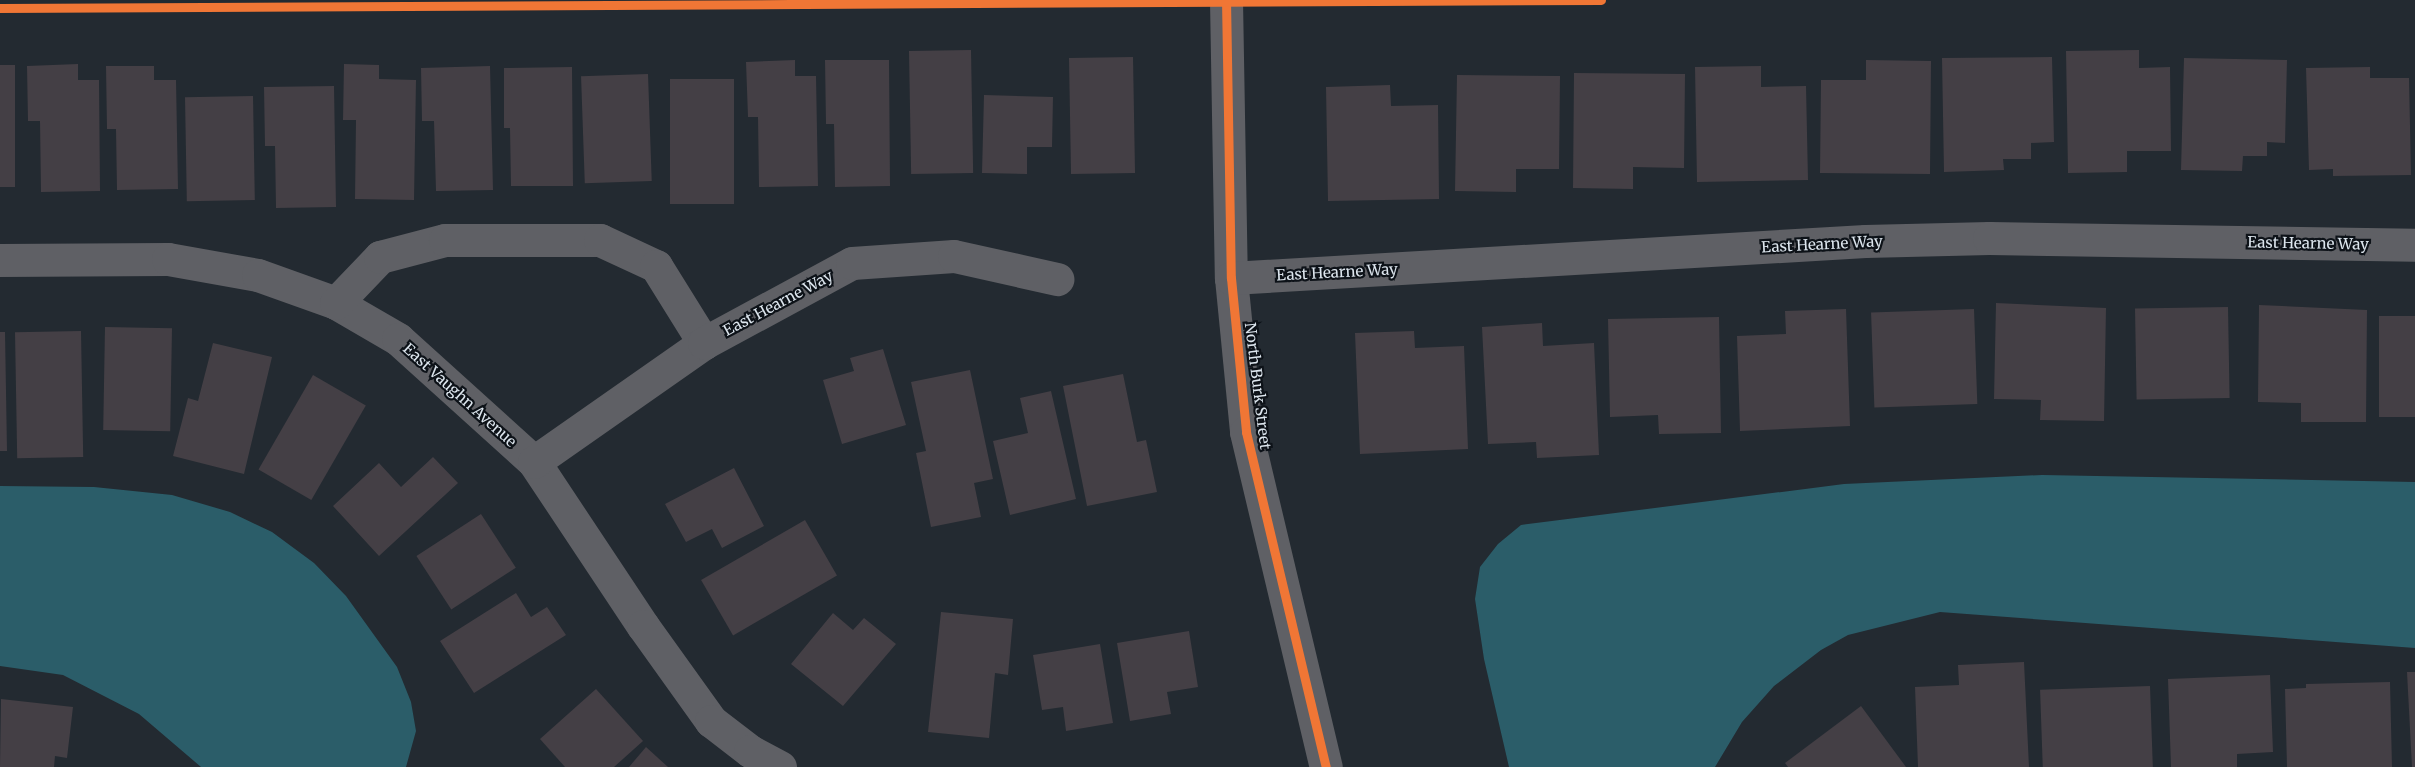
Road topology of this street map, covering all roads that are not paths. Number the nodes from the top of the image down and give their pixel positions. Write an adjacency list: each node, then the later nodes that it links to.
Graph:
1 (1226, 0): 4 (street, North Burk Street)
2 (2415, 244): 4 (street, East Hearne Way)
3 (0, 260): 6 (street, East Vaughn Avenue)
4 (1231, 278): 10 (street, North Burk Street)
5 (1057, 279): 7 (street, East Hearne Way)
6 (336, 303): 7 (street); 8 (street, East Vaughn Avenue)
7 (704, 342): 8 (street, East Hearne Way)
8 (534, 462): 9 (street, East Vaughn Avenue)
9 (780, 767)
10 (1324, 767)

